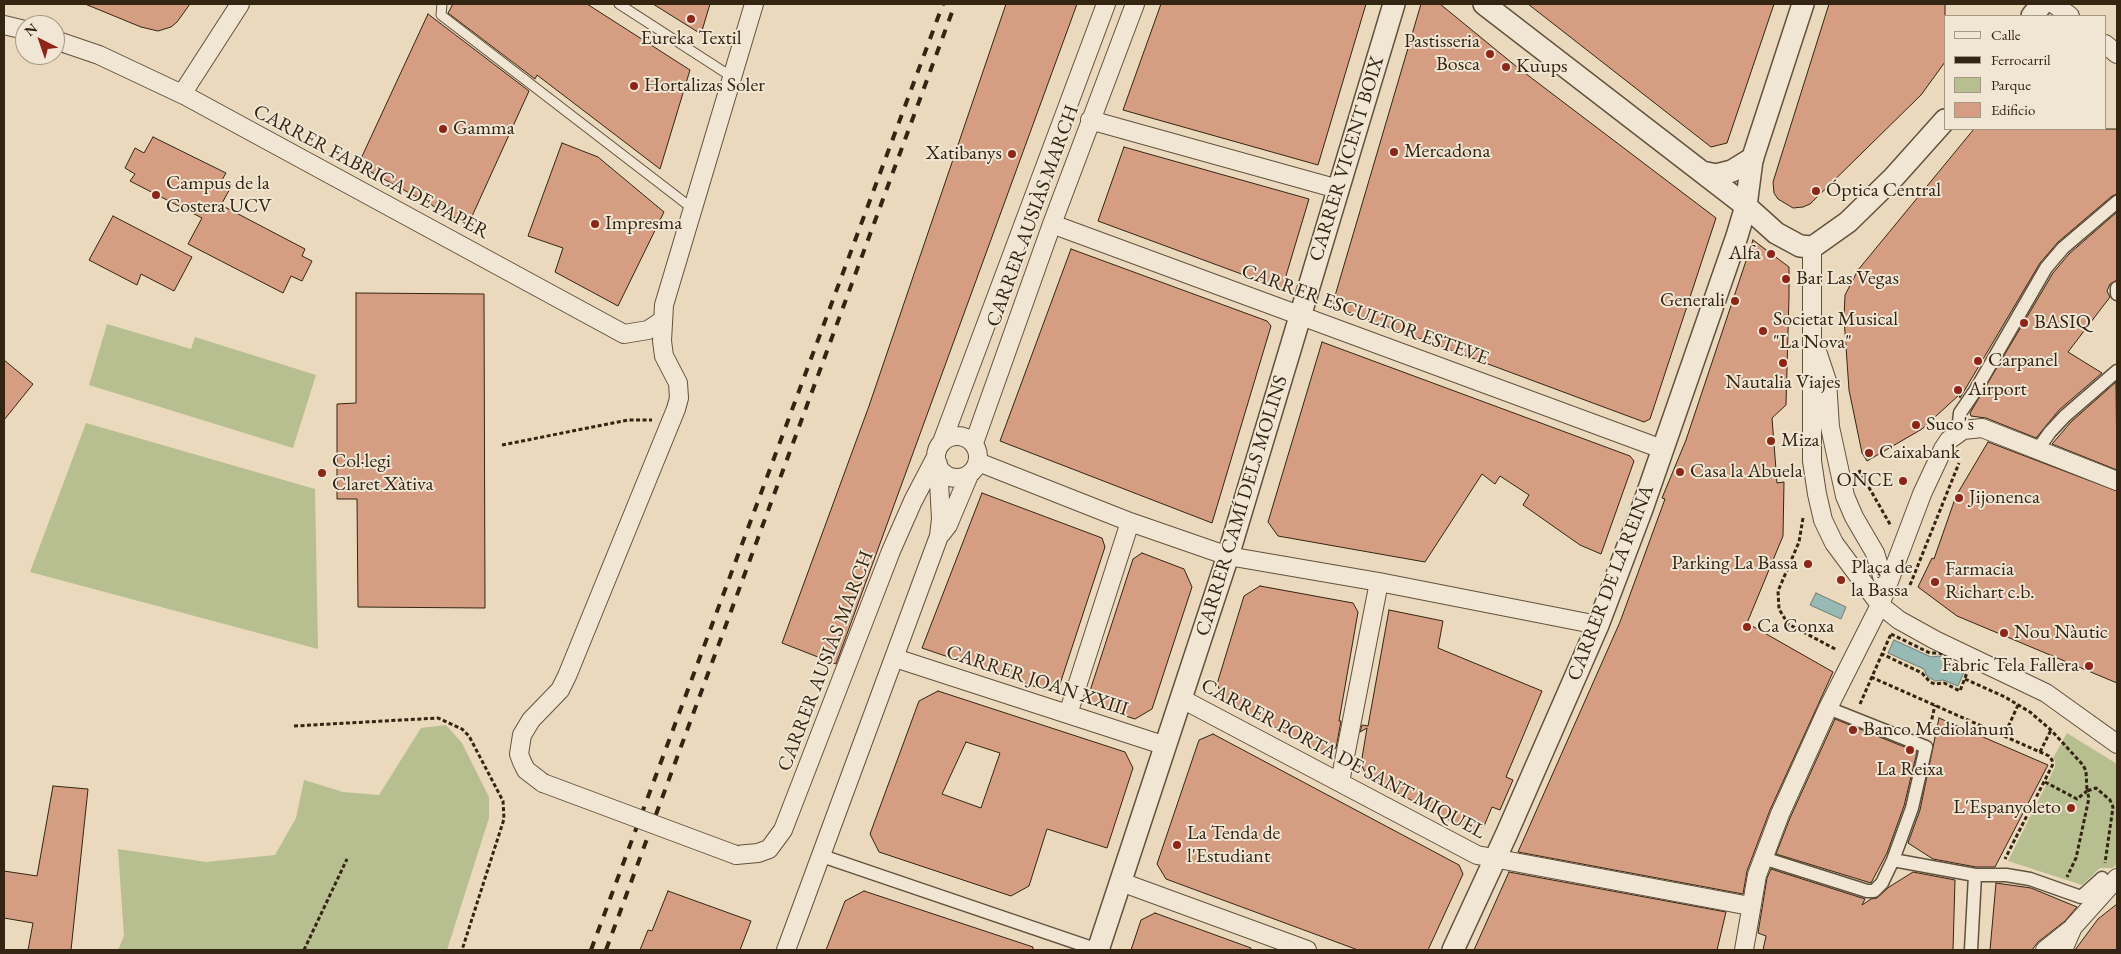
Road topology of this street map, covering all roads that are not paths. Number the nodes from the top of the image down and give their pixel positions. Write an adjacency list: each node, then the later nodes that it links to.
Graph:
1 (240, 4): 18 (street)
2 (442, 4): 26 (lane)
3 (619, 4): 17 (lane)
4 (754, 4): 17 (street)
5 (1106, 4): 39 (street, CARRER AUSIÀS MARCH)
6 (1135, 4): 19 (street, CARRER AUSIÀS MARCH)
7 (1394, 4): 23 (street, CARRER VICENT BOIX)
8 (1484, 4): 22 (street)
9 (1803, 4): 21 (street, CARRER DE LA REINA)
10 (2042, 4): 12 (street)
11 (2054, 4): 13 (street)
12 (2033, 15)
13 (2069, 15)
14 (65, 43): 18 (street, CARRER FABRICA DE PAPER)
15 (2106, 45): 16 (street)
16 (2117, 54)
17 (732, 78): 26 (street)
18 (182, 94): 32 (street, CARRER FABRICA DE PAPER)
19 (1090, 120): 23 (street); 27 (street, CARRER AUSIÀS MARCH)
20 (1944, 121): 28 (street)
21 (1753, 158): 22 (street); 25 (street, CARRER DE LA REINA)
22 (1702, 172): 25 (street)
23 (1338, 189): 31 (street, CARRER VICENT BOIX)
24 (2117, 202): 35 (street)
25 (1746, 206): 28 (street); 37 (street, CARRER DE LA REINA)
26 (693, 208): 32 (street)
27 (1052, 224): 31 (street, CARRER ESCULTOR ESTEVE); 36 (street, CARRER AUSIÀS MARCH)
28 (1812, 247): 33 (street)
29 (2117, 288): 30 (street)
30 (2117, 294)
31 (1300, 314): 37 (street, CARRER ESCULTOR ESTEVE); 44 (street, CARRER CAMÍ DELS MOLINS)
32 (663, 320): 39 (street, CARRER AUSIÀS MARCH, bridge)
33 (1813, 337): 46 (street); 46 (street)
34 (2117, 371): 38 (street)
35 (1958, 433): 38 (street); 46 (street)
36 (974, 444): 39 (street); 40 (street)
37 (1662, 449): 47 (street, CARRER DE LA REINA)
38 (2038, 449): 41 (street)
39 (939, 454): 40 (street); 43 (street, CARRER AUSIÀS MARCH)
40 (974, 468): 42 (street); 43 (street, CARRER AUSIÀS MARCH)
41 (2117, 481)
42 (1130, 522): 44 (street); 51 (street)
43 (939, 536): 48 (street, CARRER AUSIÀS MARCH)
44 (1228, 556): 45 (street); 49 (street, CARRER CAMÍ DELS MOLINS)
45 (1379, 582): 47 (street); 56 (street)
46 (1883, 597): 50 (street); 52 (street)
47 (1598, 624): 58 (street, CARRER DE LA REINA)
48 (895, 658): 51 (street, CARRER JOAN XXIII); 57 (street, CARRER AUSIÀS MARCH)
49 (1182, 699): 55 (street, CARRER CAMÍ DELS MOLINS); 56 (street, CARRER PORTA DE SANT MIQUEL)
50 (1828, 708): 59 (street); 60 (street)
51 (1068, 714): 55 (street, CARRER JOAN XXIII)
52 (2076, 715): 53 (street); 54 (street)
53 (2117, 731)
54 (2117, 744)
55 (1166, 746): 63 (street, CARRER CAMÍ DELS MOLINS)
56 (1340, 782): 58 (street, CARRER PORTA DE SANT MIQUEL)
57 (822, 856): 66 (street, CARRER AUSIÀS MARCH); 67 (street)
58 (1496, 858): 64 (street, CARRER PORTA DE SANT MIQUEL); 69 (street, CARRER DE LA REINA)
59 (1763, 858): 60 (street); 64 (street)
60 (1893, 860): 61 (street)
61 (1975, 875): 62 (street); 71 (street)
62 (2110, 878): 65 (street)
63 (1121, 882): 67 (street, CARRER CAMÍ DELS MOLINS); 68 (street)
64 (1750, 906): 70 (street)
65 (2073, 927): 72 (street); 73 (street)
66 (786, 950)
67 (1098, 950)
68 (1307, 950)
69 (1453, 950)
70 (1744, 950)
71 (1971, 950)
72 (2045, 950)
73 (2063, 950)

